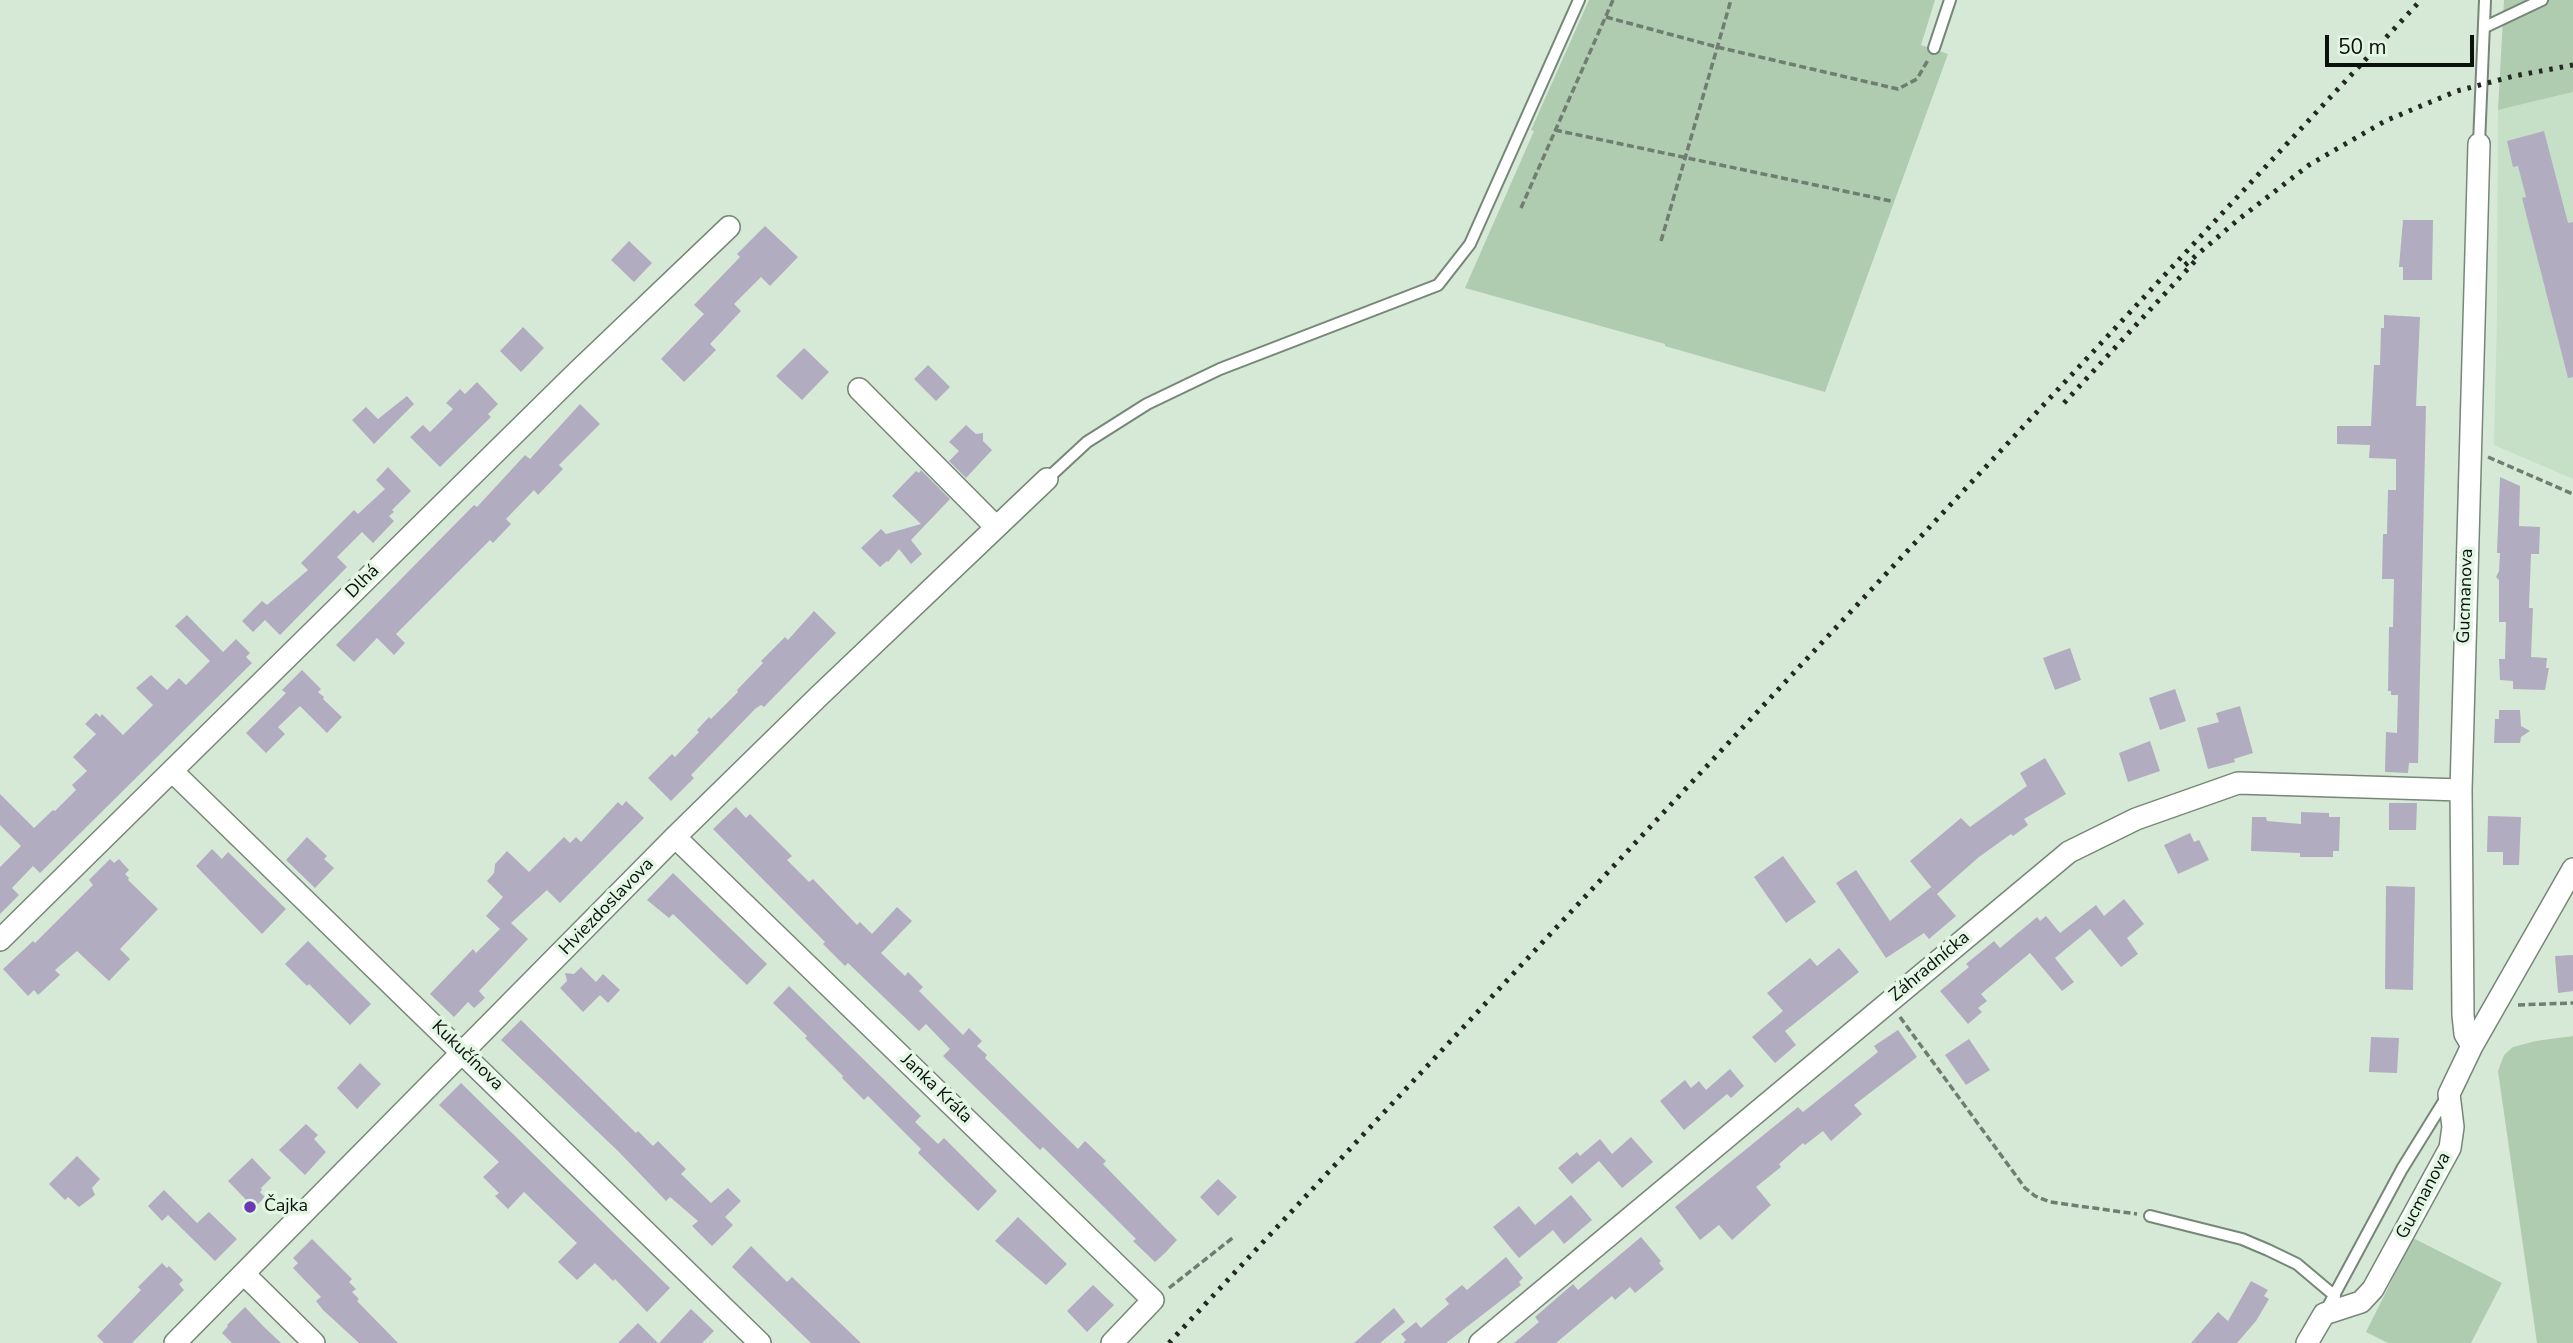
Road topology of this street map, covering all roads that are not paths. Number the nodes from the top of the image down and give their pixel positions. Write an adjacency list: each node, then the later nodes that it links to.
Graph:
1 (1579, 0): 10 (lane)
2 (1950, 0): 6 (lane)
3 (2486, 0): 5 (lane)
4 (2542, 0): 5 (lane)
5 (2485, 27): 7 (lane)
6 (1934, 48)
7 (2479, 144): 13 (street, Gucmanova)
8 (729, 227): 12 (street, Dlhá)
9 (859, 389): 11 (street)
10 (1047, 478): 11 (street, Hviezdoslavova)
11 (996, 527): 14 (street, Hviezdoslavova)
12 (172, 771): 16 (street, Dlhá); 18 (street, Kukučínova)
13 (2461, 790): 17 (street, Gucmanova); 29 (street, Záhradnícka)
14 (675, 837): 18 (street, Hviezdoslavova); 28 (street, Janka Kráľa)
15 (2573, 869): 17 (street)
16 (0, 940)
17 (2472, 1046): 19 (street)
18 (464, 1053): 21 (street, Hviezdoslavova); 27 (street, Kukučínova)
19 (2449, 1094): 22 (lane); 23 (street, Gucmanova)
20 (2150, 1216): 22 (lane)
21 (244, 1274): 25 (street, Hviezdoslavova); 26 (street)
22 (2335, 1296): 23 (lane)
23 (2323, 1314): 24 (street)
24 (2313, 1341)
25 (174, 1343)
26 (314, 1343)
27 (760, 1343)
28 (1112, 1343)
29 (1480, 1343)

